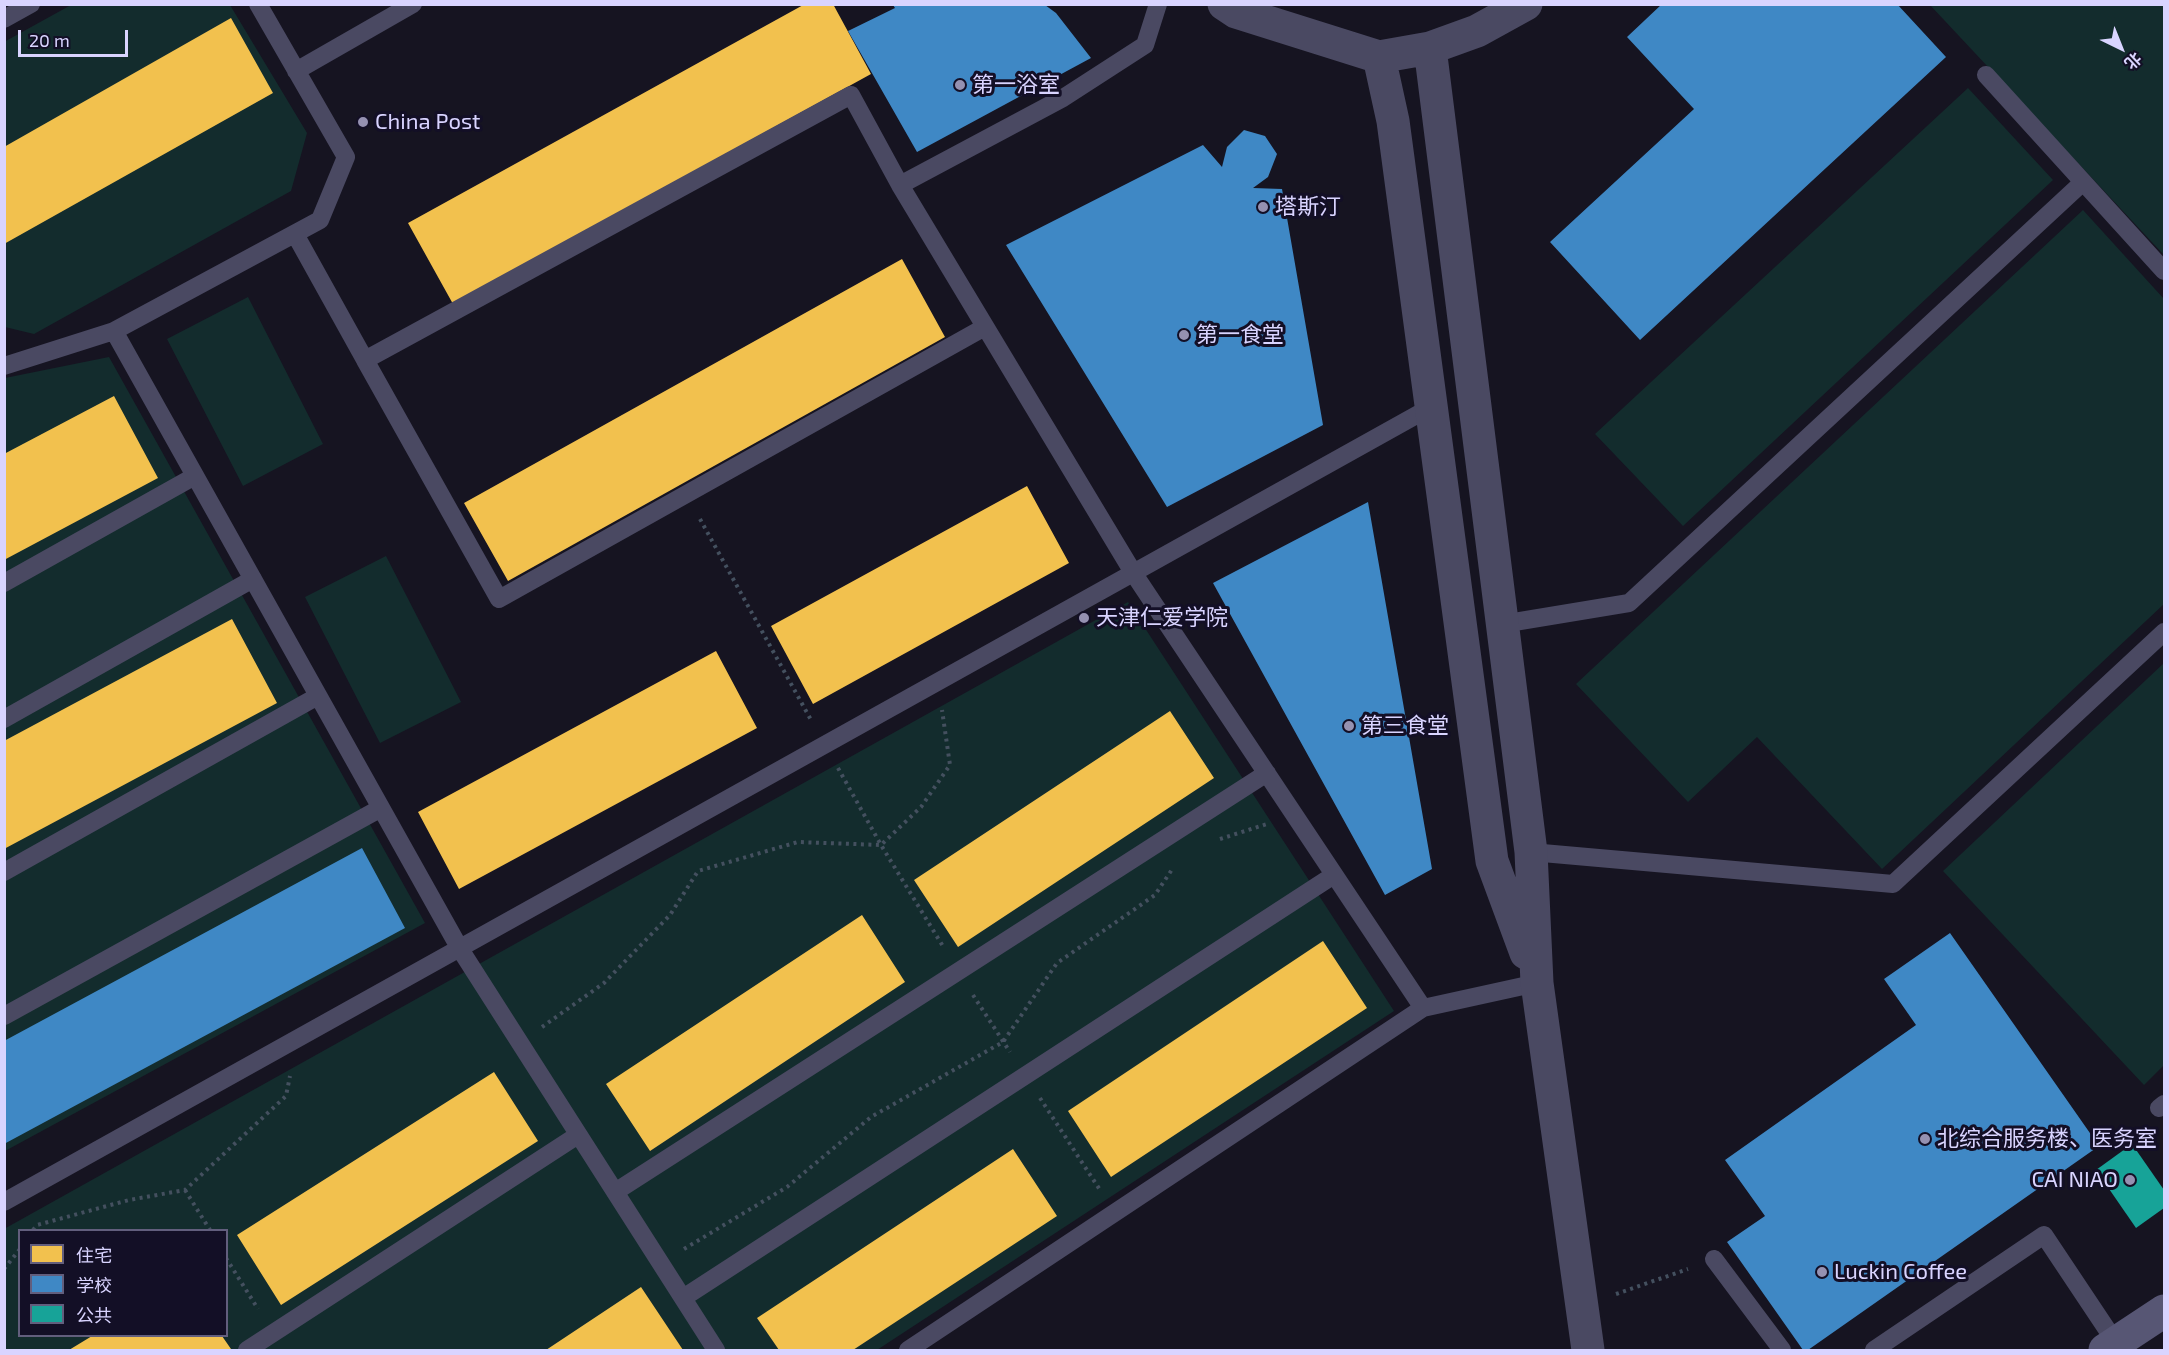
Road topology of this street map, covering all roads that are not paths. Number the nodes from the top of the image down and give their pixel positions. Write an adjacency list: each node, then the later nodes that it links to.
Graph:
1 (31, 4): 7 (lane)
2 (258, 4): 10 (lane)
3 (413, 4): 10 (lane)
4 (1158, 4): 13 (lane)
5 (1224, 4): 9 (street)
6 (1526, 4): 8 (street)
7 (4, 19)
8 (1430, 48): 9 (street); 25 (street)
9 (1379, 57): 20 (street)
10 (296, 71): 14 (lane)
11 (1986, 75): 12 (lane)
12 (2082, 183): 15 (lane); 25 (lane)
13 (900, 185): 16 (lane); 18 (lane)
14 (295, 234): 17 (lane); 18 (lane)
15 (2164, 271)
16 (985, 327): 18 (lane); 22 (lane)
17 (114, 331): 19 (lane); 21 (lane)
18 (365, 360)
19 (4, 366)
20 (1431, 407): 22 (lane); 35 (street)
21 (195, 476): 23 (lane); 24 (lane)
22 (1134, 574): 29 (lane); 34 (lane)
23 (253, 579): 27 (lane); 28 (lane)
24 (4, 583)
25 (1502, 624): 31 (street)
26 (2164, 632): 31 (lane)
27 (318, 696): 30 (lane); 32 (lane)
28 (4, 719)
29 (1266, 773): 33 (lane); 39 (lane)
30 (381, 808): 34 (lane); 37 (lane)
31 (1531, 852): 35 (street)
32 (4, 872)
33 (1334, 875): 36 (lane); 42 (lane)
34 (460, 949): 38 (lane); 40 (lane)
35 (1537, 983): 36 (lane); 48 (street)
36 (1423, 1008): 47 (lane)
37 (4, 1016)
38 (578, 1135): 39 (lane); 45 (lane)
39 (615, 1192): 42 (lane)
40 (4, 1202)
41 (1714, 1259): 49 (lane)
42 (683, 1298): 46 (lane)
43 (2164, 1311): 44 (street)
44 (2111, 1347): 50 (lane)
45 (247, 1350)
46 (716, 1350)
47 (908, 1350)
48 (1588, 1350)
49 (1782, 1350)
50 (1874, 1350)

